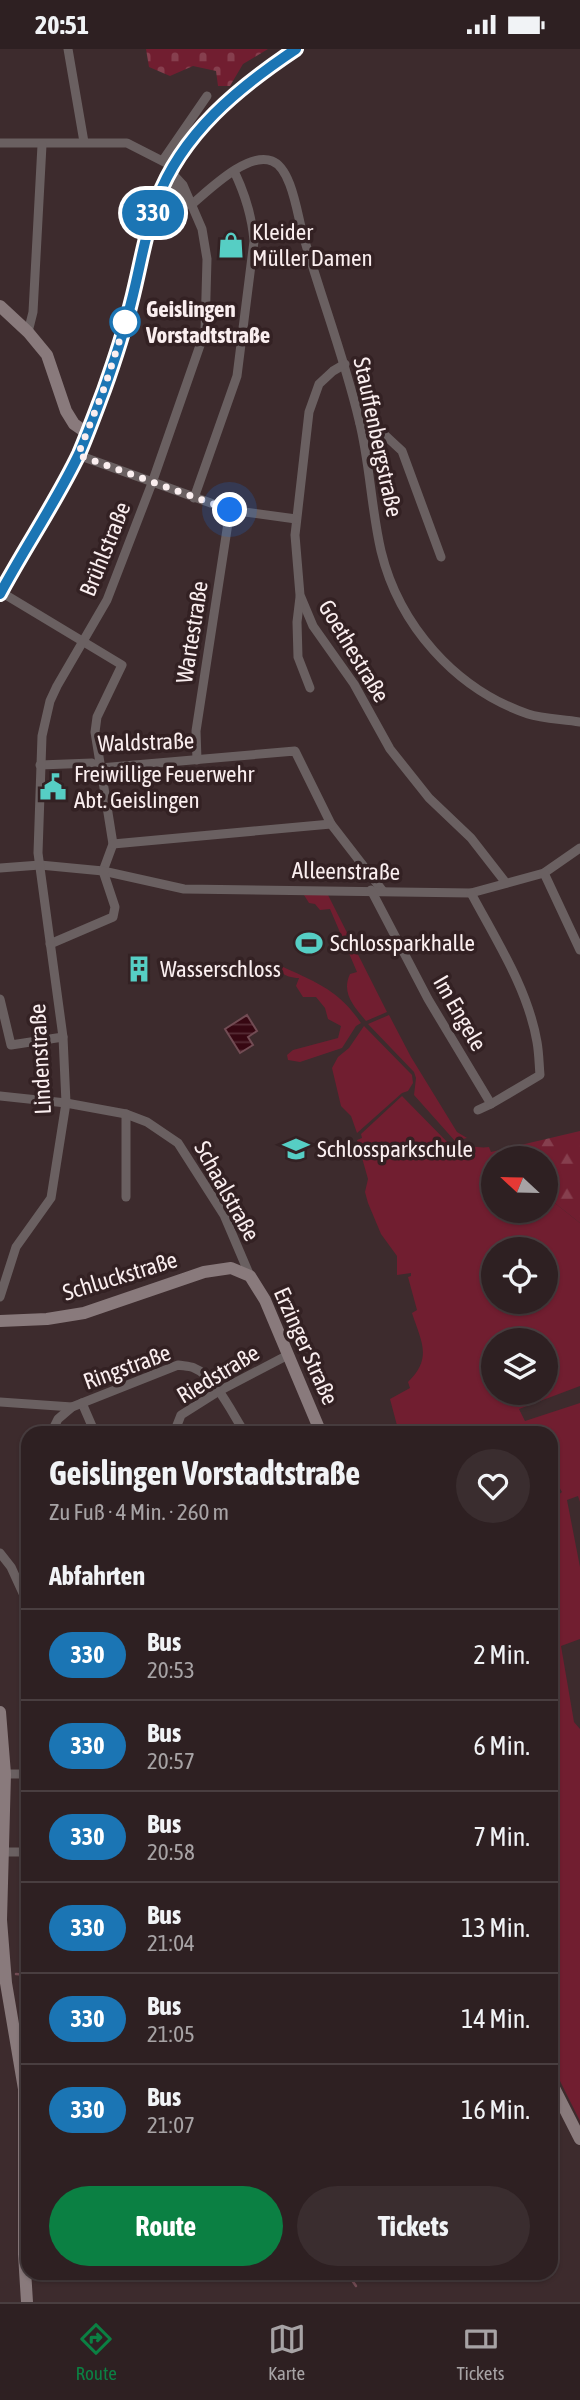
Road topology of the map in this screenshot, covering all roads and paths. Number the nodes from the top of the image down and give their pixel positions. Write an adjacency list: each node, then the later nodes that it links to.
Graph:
1 (68, 49): 4 (street)
2 (296, 49): 7 (street)
3 (207, 96): 7 (street)
4 (84, 142): 6 (street); 7 (street)
5 (0, 143): 6 (street)
6 (42, 145): 12 (street)
7 (169, 170): 9 (street, Brühlstraße); 10 (street)
8 (234, 171): 9 (street, Stauffenbergstraße); 13 (street, Stauffenbergstraße); 18 (street)
9 (190, 203): 10 (street); 17 (street, Brühlstraße)
10 (150, 223): 15 (street)
11 (0, 306): 12 (street)
12 (28, 332): 15 (street)
13 (345, 364): 14 (street, Stauffenbergstraße); 20 (street, Goethestraße)
14 (360, 423): 21 (street); 26 (street, Stauffenbergstraße)
15 (87, 433): 16 (street)
16 (78, 455): 17 (street); 22 (street)
17 (152, 483): 18 (street); 24 (street, Brühlstraße)
18 (194, 498): 19 (street)
19 (230, 510): 20 (street); 27 (street, Wartestraße)
20 (296, 519): 23 (street, Goethestraße)
21 (441, 557)
22 (1, 593): 24 (street)
23 (300, 595): 25 (street); 37 (street, Goethestraße)
24 (82, 640): 28 (street, Brühlstraße); 29 (street)
25 (310, 688)
26 (580, 722)
27 (197, 759): 29 (street, Waldstraße); 30 (street, Waldstraße)
28 (40, 765): 29 (street, Waldstraße); 33 (street, Brühlstraße)
29 (100, 768): 31 (street)
30 (331, 824): 31 (street); 39 (street)
31 (113, 844): 35 (street)
32 (580, 848): 36 (street, Alleenstraße)
33 (40, 865): 34 (street, Alleenstraße); 35 (street, Alleenstraße); 41 (street, Lindenstraße)
34 (0, 868)
35 (103, 871): 38 (street, Alleenstraße); 41 (street)
36 (544, 873): 37 (street, Alleenstraße); 42 (street)
37 (506, 883): 40 (street, Alleenstraße)
38 (371, 890): 39 (street, Alleenstraße); 47 (street, Im Engele)
39 (382, 890): 40 (street, Alleenstraße)
40 (471, 893): 47 (street)
41 (50, 944): 44 (street, Lindenstraße)
42 (580, 950)
43 (0, 999): 44 (street)
44 (63, 1037): 46 (street, Lindenstraße)
45 (0, 1096): 46 (street, Schaalstraße)
46 (66, 1103): 49 (street, Schaalstraße); 52 (street, Lindenstraße)
47 (491, 1104): 48 (street)
48 (478, 1110)
49 (126, 1114): 50 (street); 51 (street, Schaalstraße)
50 (126, 1197)
51 (250, 1276): 54 (street, Schluckstraße); 55 (street, Erzinger Straße)
52 (2, 1277): 53 (street, Lindenstraße)
53 (0, 1297)
54 (0, 1321)
55 (289, 1355): 56 (street, Riedstraße); 64 (street, Erzinger Straße)
56 (219, 1391): 58 (street, Ringstraße); 62 (street, Riedstraße); 63 (street, Ringstraße)
57 (0, 1402): 59 (street)
58 (82, 1403): 59 (street, Ringstraße); 61 (street)
59 (72, 1407): 60 (street, Ringstraße)
60 (54, 1426)
61 (92, 1426)
62 (177, 1426)
63 (241, 1426)
64 (318, 1426)
65 (0, 1553): 66 (street)
66 (21, 1589)
67 (0, 1712): 68 (street)
68 (5, 1774): 69 (street); 70 (street)
69 (21, 1774)
70 (3, 1852): 71 (street); 72 (street)
71 (21, 1852)
72 (21, 2071)
73 (558, 2096): 74 (street)
74 (580, 2139)
75 (26, 2280): 76 (street)
76 (27, 2302)

